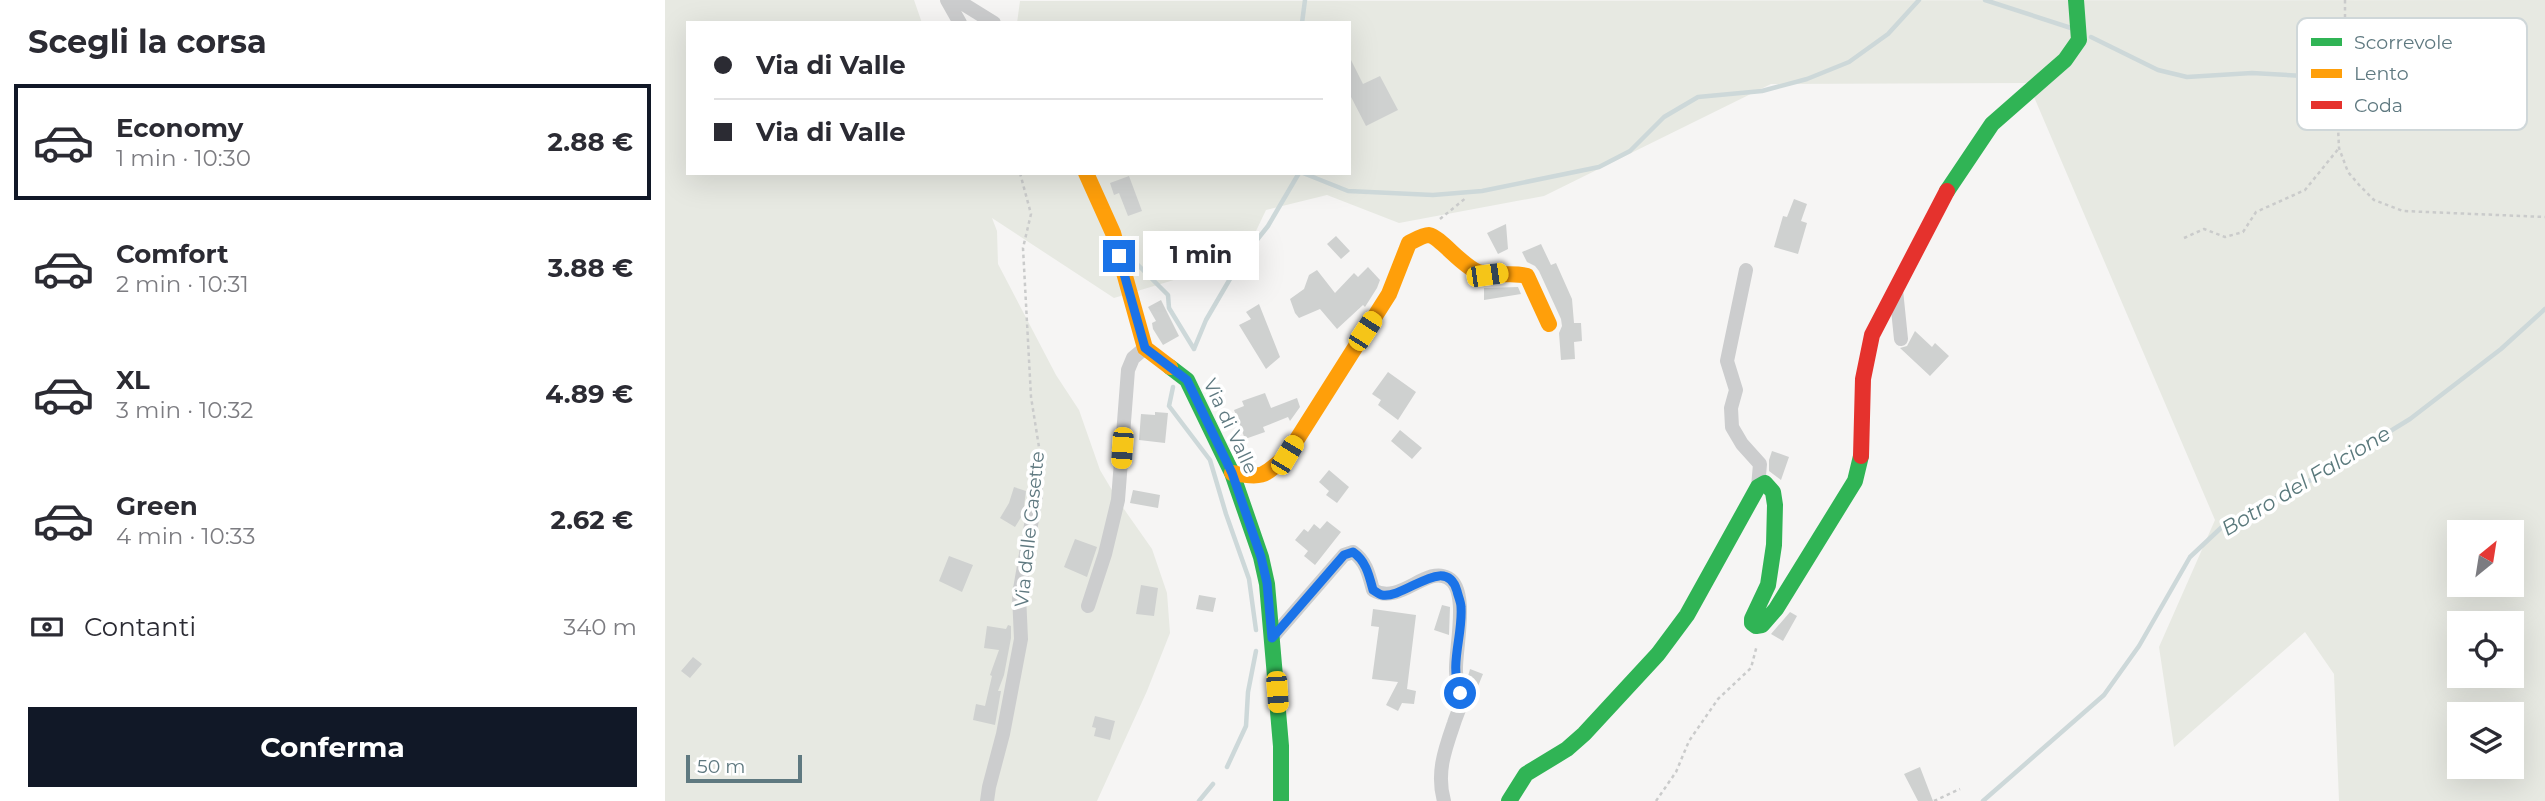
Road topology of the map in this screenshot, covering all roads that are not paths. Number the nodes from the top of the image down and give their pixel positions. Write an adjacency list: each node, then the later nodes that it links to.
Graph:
1 (947, 0): 4 (street)
2 (957, 0): 5 (street)
3 (2076, 0): 8 (street)
4 (959, 21)
5 (991, 21)
6 (1087, 175): 11 (street)
7 (1746, 270): 14 (street)
8 (1896, 289): 10 (street); 14 (street)
9 (1549, 324): 12 (street)
10 (1901, 339)
11 (1145, 348): 12 (street, Via di Valle); 15 (street)
12 (1232, 473): 16 (street, Via di Valle)
13 (1036, 478): 17 (street, Via delle Casette)
14 (1758, 487): 20 (street)
15 (1088, 606)
16 (1272, 638): 18 (street, Via di Valle); 19 (street)
17 (987, 801)
18 (1281, 801)
19 (1444, 801)
20 (1509, 801)

